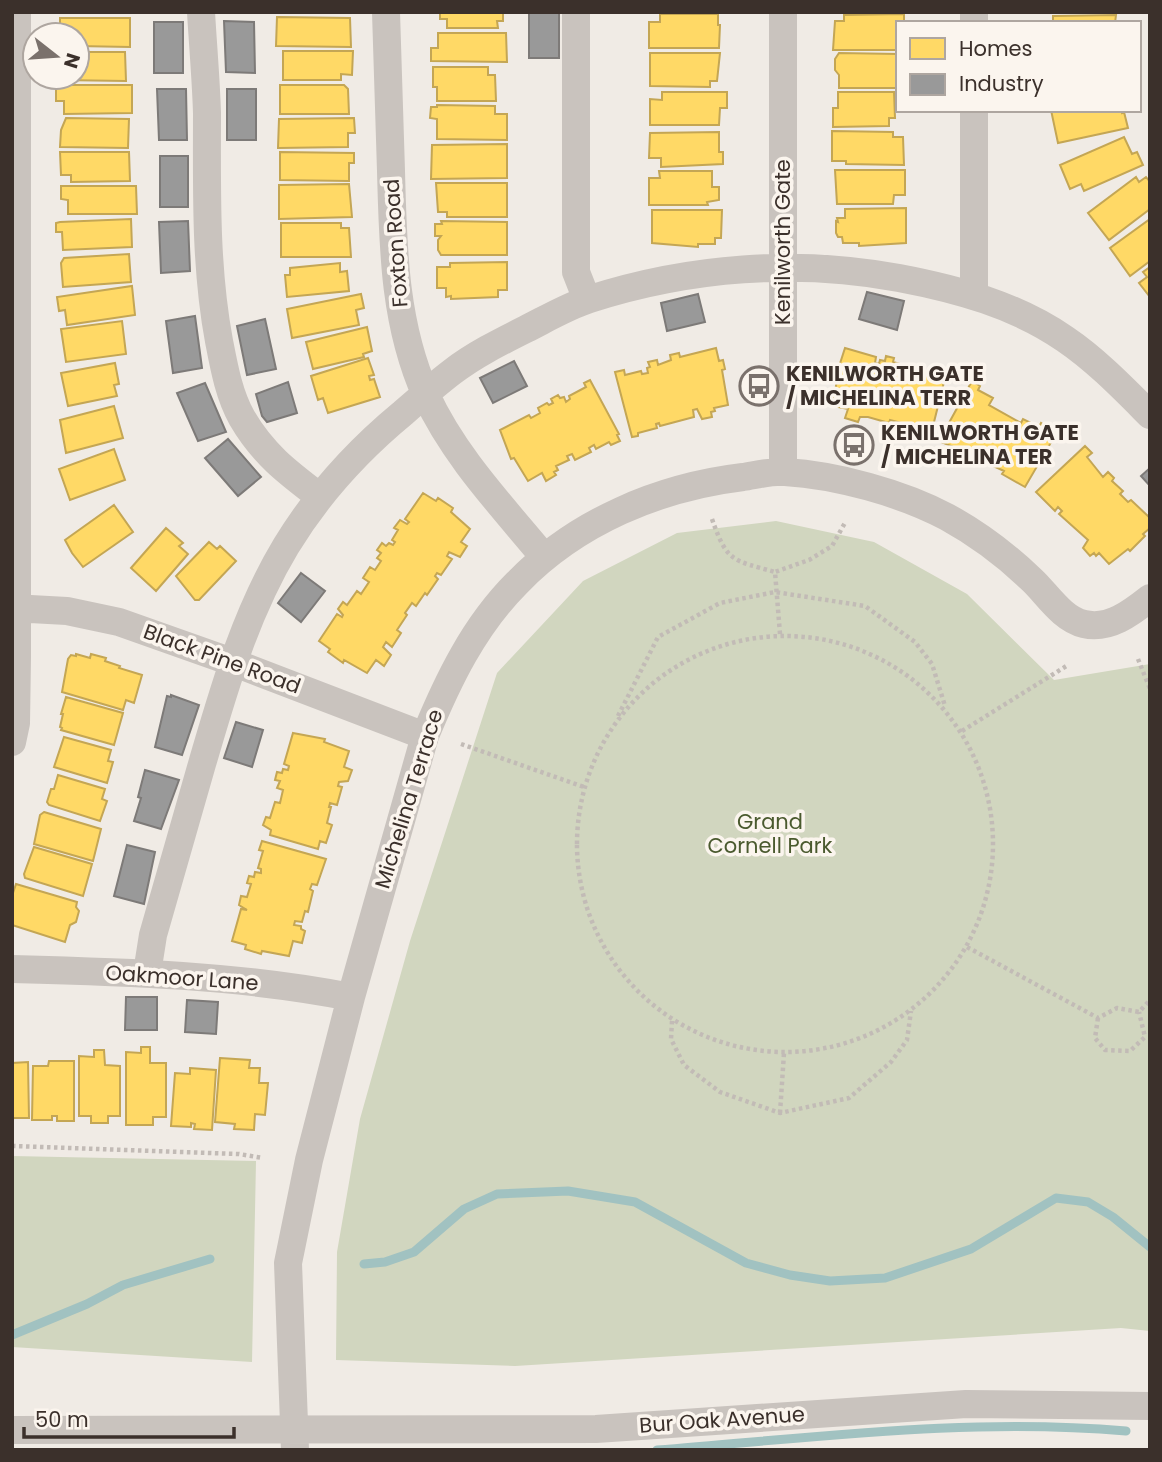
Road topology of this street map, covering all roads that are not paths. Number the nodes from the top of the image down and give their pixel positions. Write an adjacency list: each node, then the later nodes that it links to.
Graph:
1 (17, 12): 16 (street)
2 (201, 12): 13 (street)
3 (386, 12): 10 (street, Foxton Road)
4 (576, 12): 9 (street)
5 (783, 12): 7 (street, Kenilworth Gate)
6 (974, 112): 8 (street)
7 (783, 267): 8 (street); 9 (street); 12 (street, Kenilworth Gate)
8 (974, 295): 11 (street)
9 (587, 300): 10 (street)
10 (425, 394): 13 (street); 14 (street, Foxton Road)
11 (1150, 415)
12 (783, 472): 14 (street, Michelina Terrace); 15 (street, Michelina Terrace)
13 (320, 497): 17 (street)
14 (544, 557): 18 (street, Michelina Terrace)
15 (1150, 598)
16 (14, 608): 17 (street, Black Pine Road); 19 (street)
17 (232, 662): 18 (street, Black Pine Road); 21 (street)
18 (425, 736): 22 (street, Michelina Terrace)
19 (12, 742)
20 (12, 969): 21 (street, Oakmoor Lane)
21 (147, 973): 22 (street, Oakmoor Lane)
22 (351, 997): 26 (street, Michelina Terrace)
23 (1150, 1406): 25 (street, Bur Oak Avenue)
24 (12, 1430): 26 (street, Bur Oak Avenue)
25 (596, 1439): 26 (street, Bur Oak Avenue)
26 (295, 1440)

